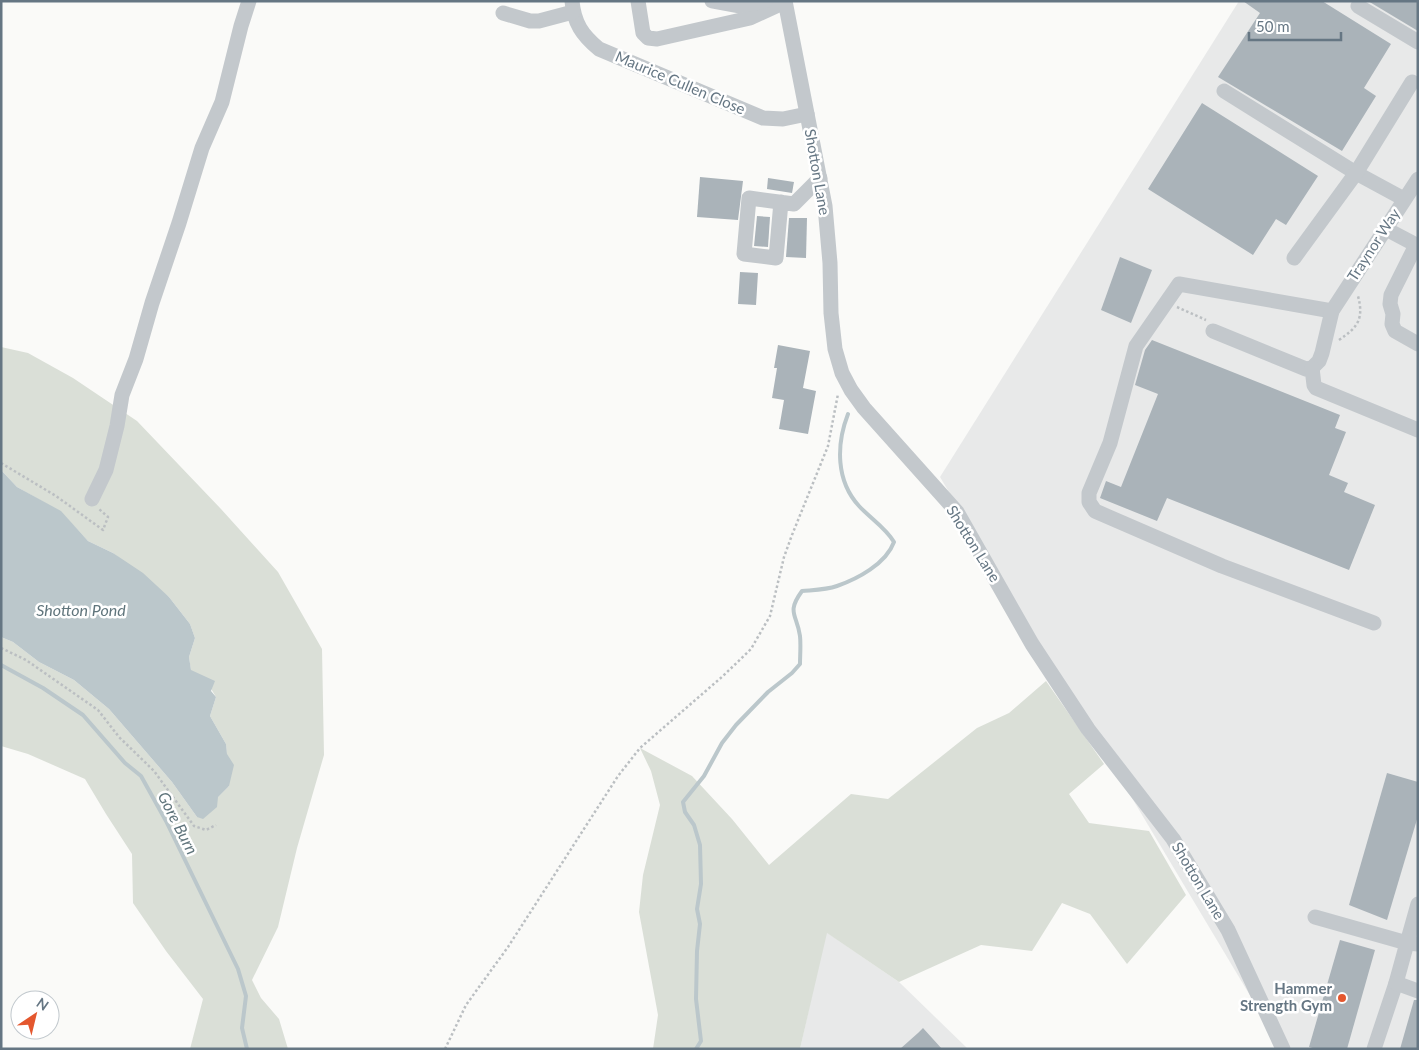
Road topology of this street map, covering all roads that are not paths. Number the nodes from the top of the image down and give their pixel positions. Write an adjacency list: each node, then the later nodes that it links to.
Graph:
1 (249, 1): 27 (street)
2 (638, 1): 5 (street)
3 (712, 1): 6 (street)
4 (765, 1): 6 (street)
5 (785, 2): 13 (street, Shotton Lane)
6 (739, 4)
7 (1358, 6): 10 (street)
8 (572, 7): 9 (street, Maurice Cullen Close); 13 (street, Maurice Cullen Close)
9 (503, 13)
10 (1418, 42)
11 (1412, 82): 14 (street)
12 (1224, 91): 14 (street)
13 (807, 114): 15 (street, Shotton Lane)
14 (1356, 173): 17 (street); 21 (street)
15 (820, 178): 18 (street); 34 (street, Shotton Lane)
16 (1418, 179): 17 (street, Traynor Way)
17 (1404, 199): 19 (street, Traynor Way)
18 (781, 202)
19 (1386, 229): 20 (street); 22 (street, Traynor Way)
20 (1417, 246): 24 (street)
21 (1294, 258)
22 (1332, 311): 25 (street, Traynor Way); 28 (street)
23 (1211, 326): 25 (street)
24 (1418, 344)
25 (1312, 368): 26 (street)
26 (1418, 430)
27 (92, 499)
28 (1374, 623)
29 (1418, 904): 31 (street)
30 (1316, 917): 31 (street)
31 (1412, 944): 32 (street)
32 (1396, 983): 33 (street); 35 (street)
33 (1418, 991)
34 (1283, 1049)
35 (1374, 1049)

